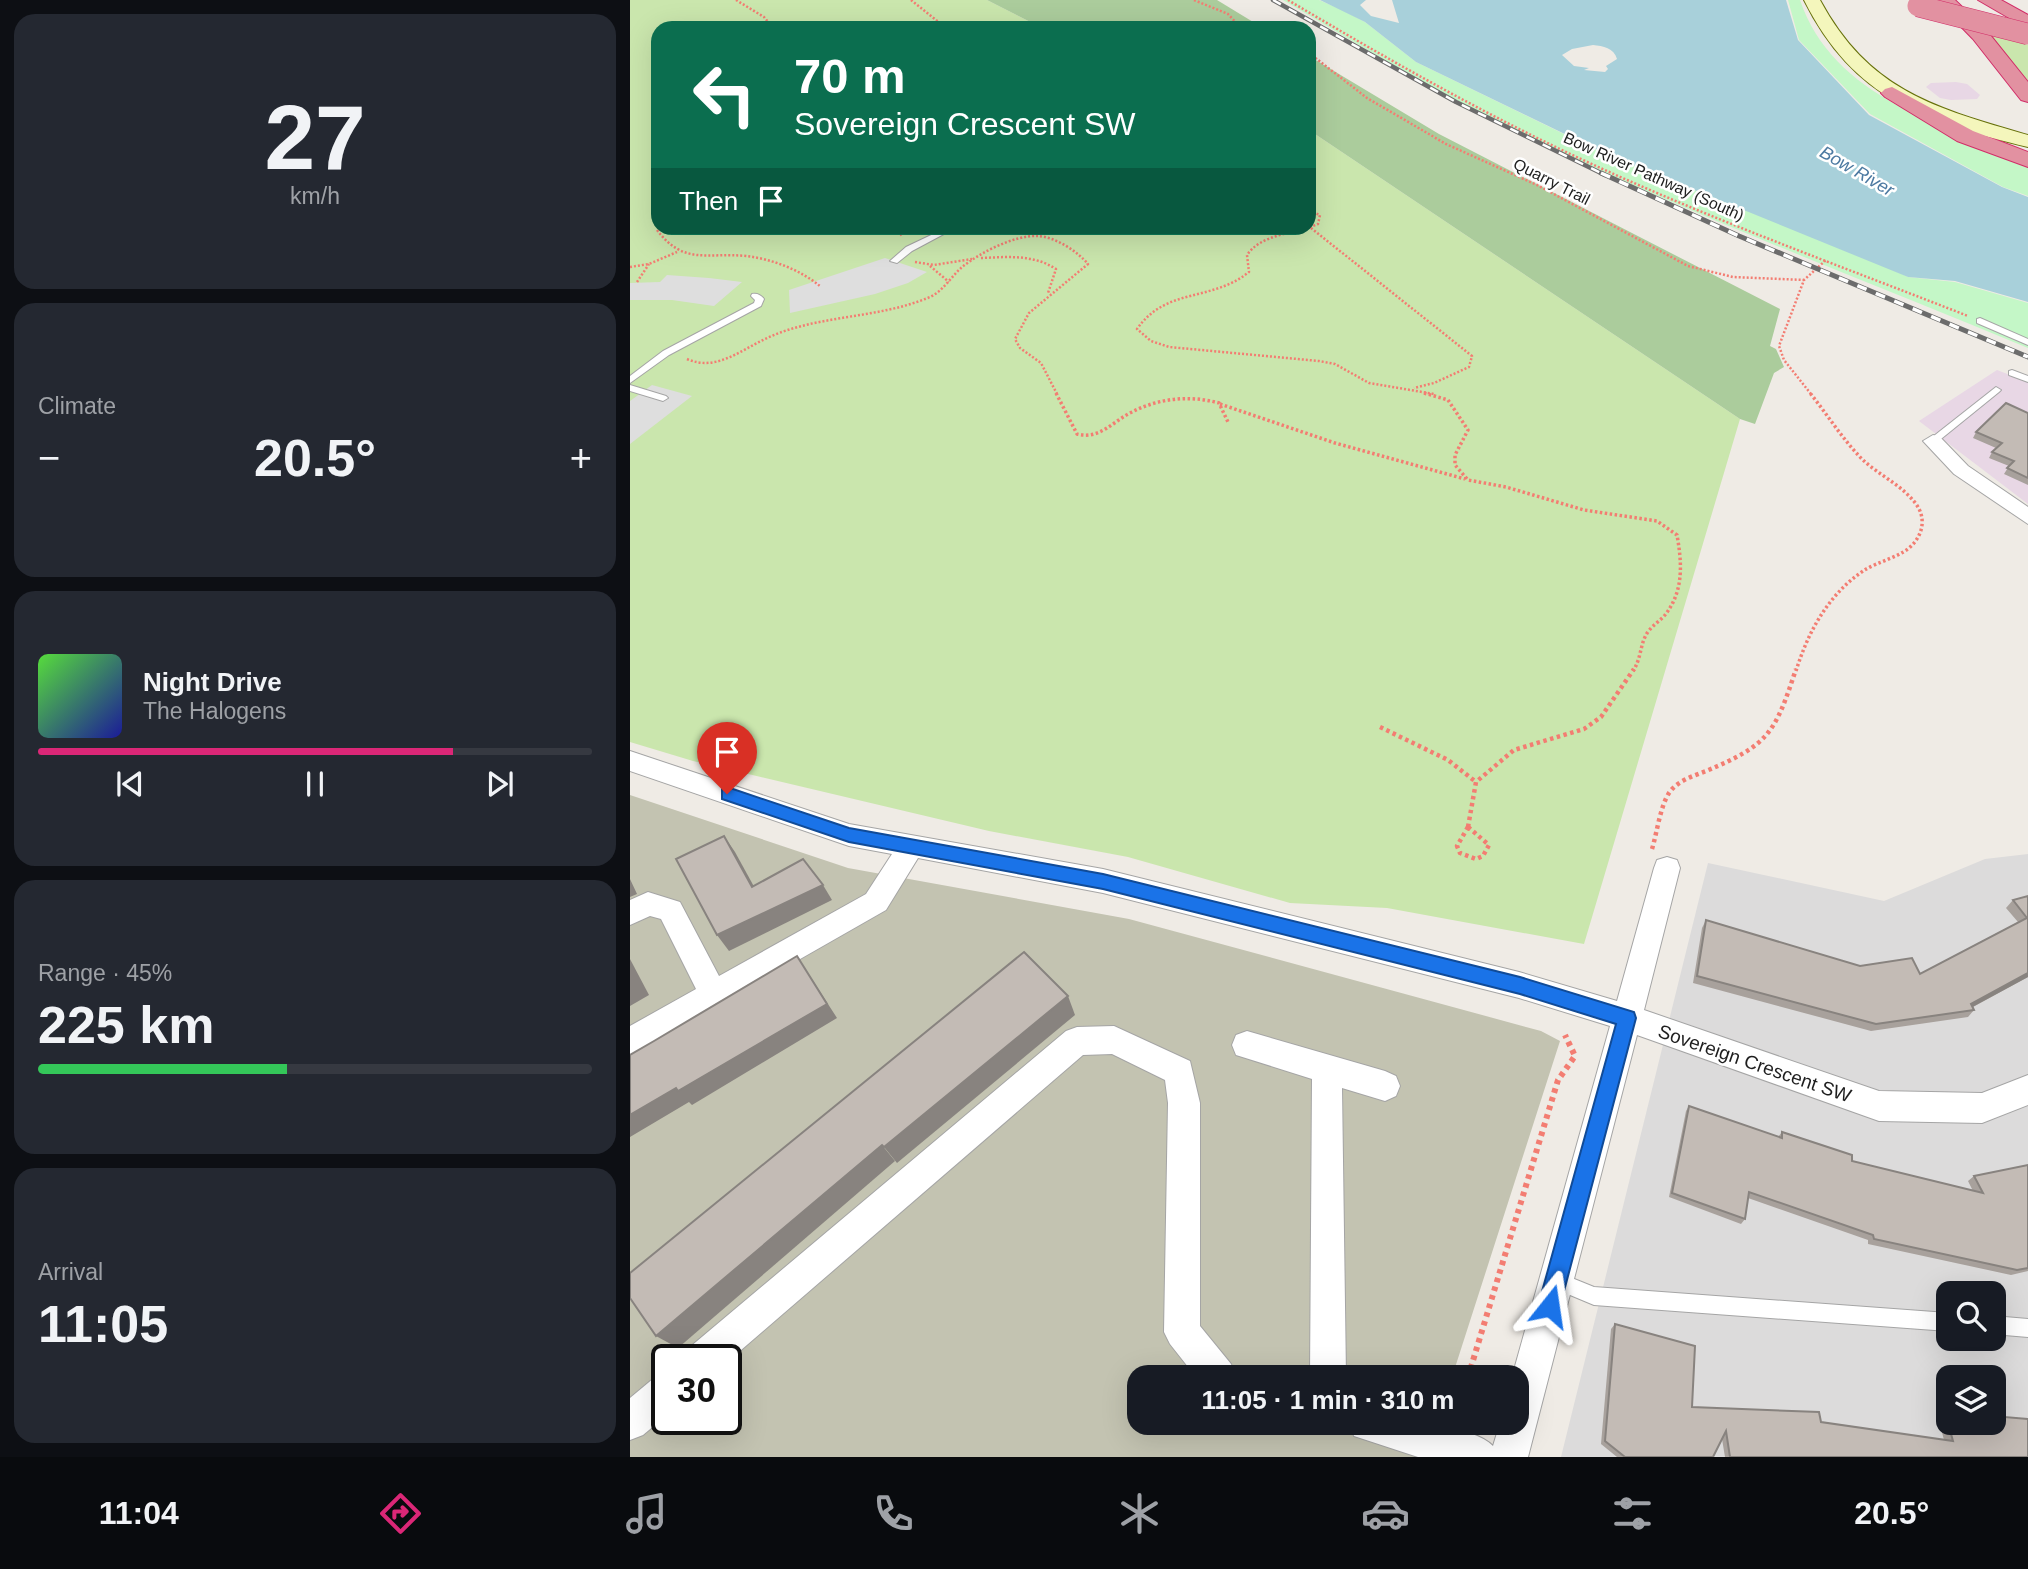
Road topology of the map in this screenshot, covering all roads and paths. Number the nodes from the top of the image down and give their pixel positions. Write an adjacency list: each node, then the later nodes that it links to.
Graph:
1 (736, 0): 12 (path)
2 (911, 0): 13 (path)
3 (1195, 0): 14 (path)
4 (1287, 0): 29 (path, Bow River Pathway (South))
5 (1812, 0): 18 (main road)
6 (1944, 0): 19 (highway)
7 (1959, 0): 16 (highway)
8 (1987, 0): 15 (highway)
9 (2022, 0): 10 (highway)
10 (2028, 2)
11 (1916, 3): 16 (highway, bridge)
12 (765, 21)
13 (937, 21)
14 (1239, 21)
15 (2028, 23)
16 (2028, 35)
17 (1316, 58): 33 (path, Quarry Trail)
18 (1892, 93): 20 (main road); 21 (highway)
19 (2028, 96)
20 (2028, 141)
21 (2028, 160)
22 (1316, 232): 46 (path)
23 (662, 235): 26 (path)
24 (936, 235): 28 (lane)
25 (1295, 235): 46 (path)
26 (677, 252): 30 (path); 36 (path)
27 (973, 259): 31 (path); 35 (path); 38 (path); 38 (path)
28 (896, 260): 31 (path)
29 (1827, 260): 33 (path); 39 (path, Bow River Pathway (South))
30 (649, 264): 32 (path); 34 (path)
31 (926, 264): 35 (path)
32 (630, 267)
33 (1804, 280): 59 (path)
34 (637, 282)
35 (949, 282): 41 (path)
36 (821, 287)
37 (755, 296): 41 (lane)
38 (1047, 296): 49 (path)
39 (1980, 321): 40 (lane)
40 (2028, 342)
41 (666, 353): 44 (lane)
42 (2012, 373): 43 (lane)
43 (2028, 379)
44 (630, 380)
45 (630, 388): 48 (lane)
46 (1410, 389): 52 (path)
47 (1996, 390): 51 (lane)
48 (663, 398)
49 (1219, 403): 50 (path); 52 (path)
50 (1228, 422)
51 (1933, 442): 53 (street)
52 (1468, 480): 56 (path)
53 (2028, 517)
54 (1380, 727): 56 (path)
55 (630, 761): 58 (street, Sovereign Crescent SW)
56 (1476, 782): 57 (path)
57 (1468, 827): 57 (path)
58 (912, 846): 61 (street); 62 (street, Sovereign Crescent SW)
59 (1667, 868): 62 (street)
60 (630, 913): 61 (street)
61 (713, 994): 64 (street)
62 (1627, 1018): 68 (street, Sovereign Crescent SW); 69 (street)
63 (1565, 1035): 76 (path)
64 (630, 1042)
65 (1247, 1045): 66 (street)
66 (1327, 1068): 67 (street); 75 (street)
67 (1385, 1086)
68 (2028, 1090)
69 (1556, 1281): 70 (lane); 81 (street)
70 (1936, 1321)
71 (2006, 1326): 72 (lane)
72 (2028, 1328)
73 (722, 1344): 74 (street)
74 (1208, 1365)
75 (1328, 1365)
76 (1472, 1365)
77 (651, 1404): 78 (street)
78 (630, 1422)
79 (1407, 1435): 80 (street)
80 (1479, 1457)
81 (1509, 1457)

